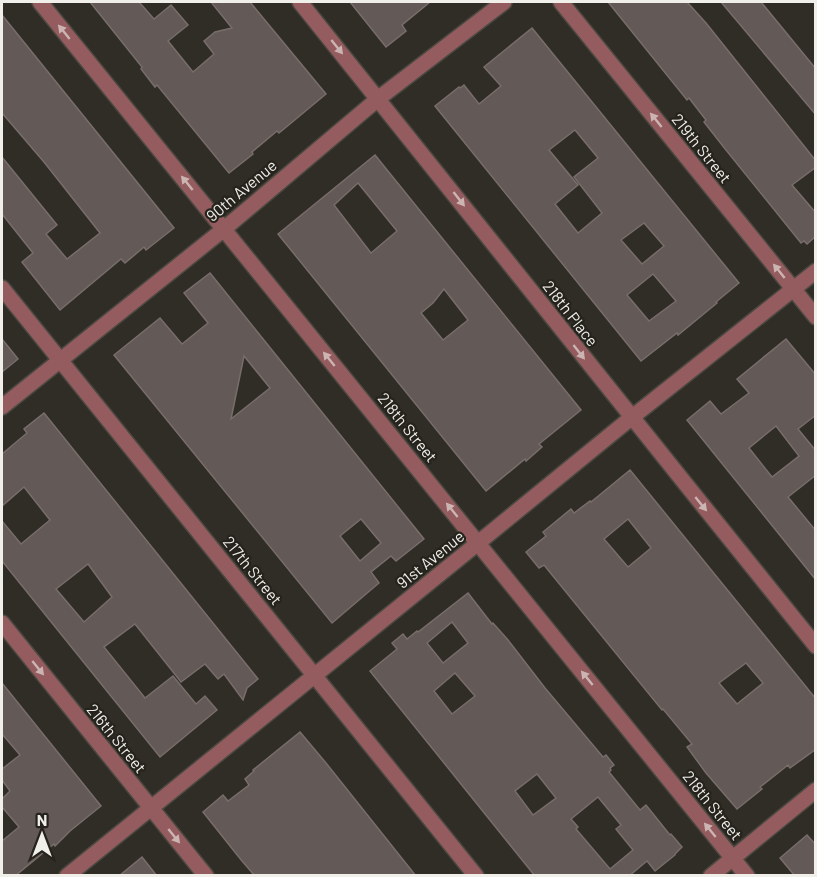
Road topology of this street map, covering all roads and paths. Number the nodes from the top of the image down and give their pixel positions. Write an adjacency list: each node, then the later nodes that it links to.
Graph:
1 (40, 2): 6 (street, 218th Street, one-way to 1)
2 (300, 2): 5 (street, 218th Place, one-way to 5)
3 (504, 2): 5 (street, 90th Avenue)
4 (561, 2): 9 (street, 219th Street, one-way to 4)
5 (379, 98): 6 (street, 90th Avenue); 13 (street, 218th Place, one-way to 13)
6 (224, 229): 11 (street, 90th Avenue); 14 (street, 218th Street, one-way to 6)
7 (816, 271): 9 (street, 91st Avenue)
8 (2, 288): 11 (street, 217th Street)
9 (793, 289): 10 (street, 219th Street); 13 (street, 91st Avenue)
10 (816, 317)
11 (59, 359): 12 (street, 90th Avenue); 17 (street, 217th Street)
12 (2, 407)
13 (631, 418): 14 (street, 91st Avenue); 16 (street, 218th Place, one-way to 16)
14 (478, 543): 17 (street, 91st Avenue); 20 (street, 218th Street, one-way to 14)
15 (2, 623): 19 (street, 216th Street, one-way to 19)
16 (816, 646)
17 (315, 675): 19 (street, 91st Avenue); 23 (street, 217th Street)
18 (816, 790): 20 (street)
19 (151, 808): 21 (street, 91st Avenue); 22 (street, 216th Street, one-way to 22)
20 (733, 858): 24 (street); 25 (street, 218th Street)
21 (67, 876)
22 (206, 876)
23 (476, 876)
24 (711, 876)
25 (747, 876)

